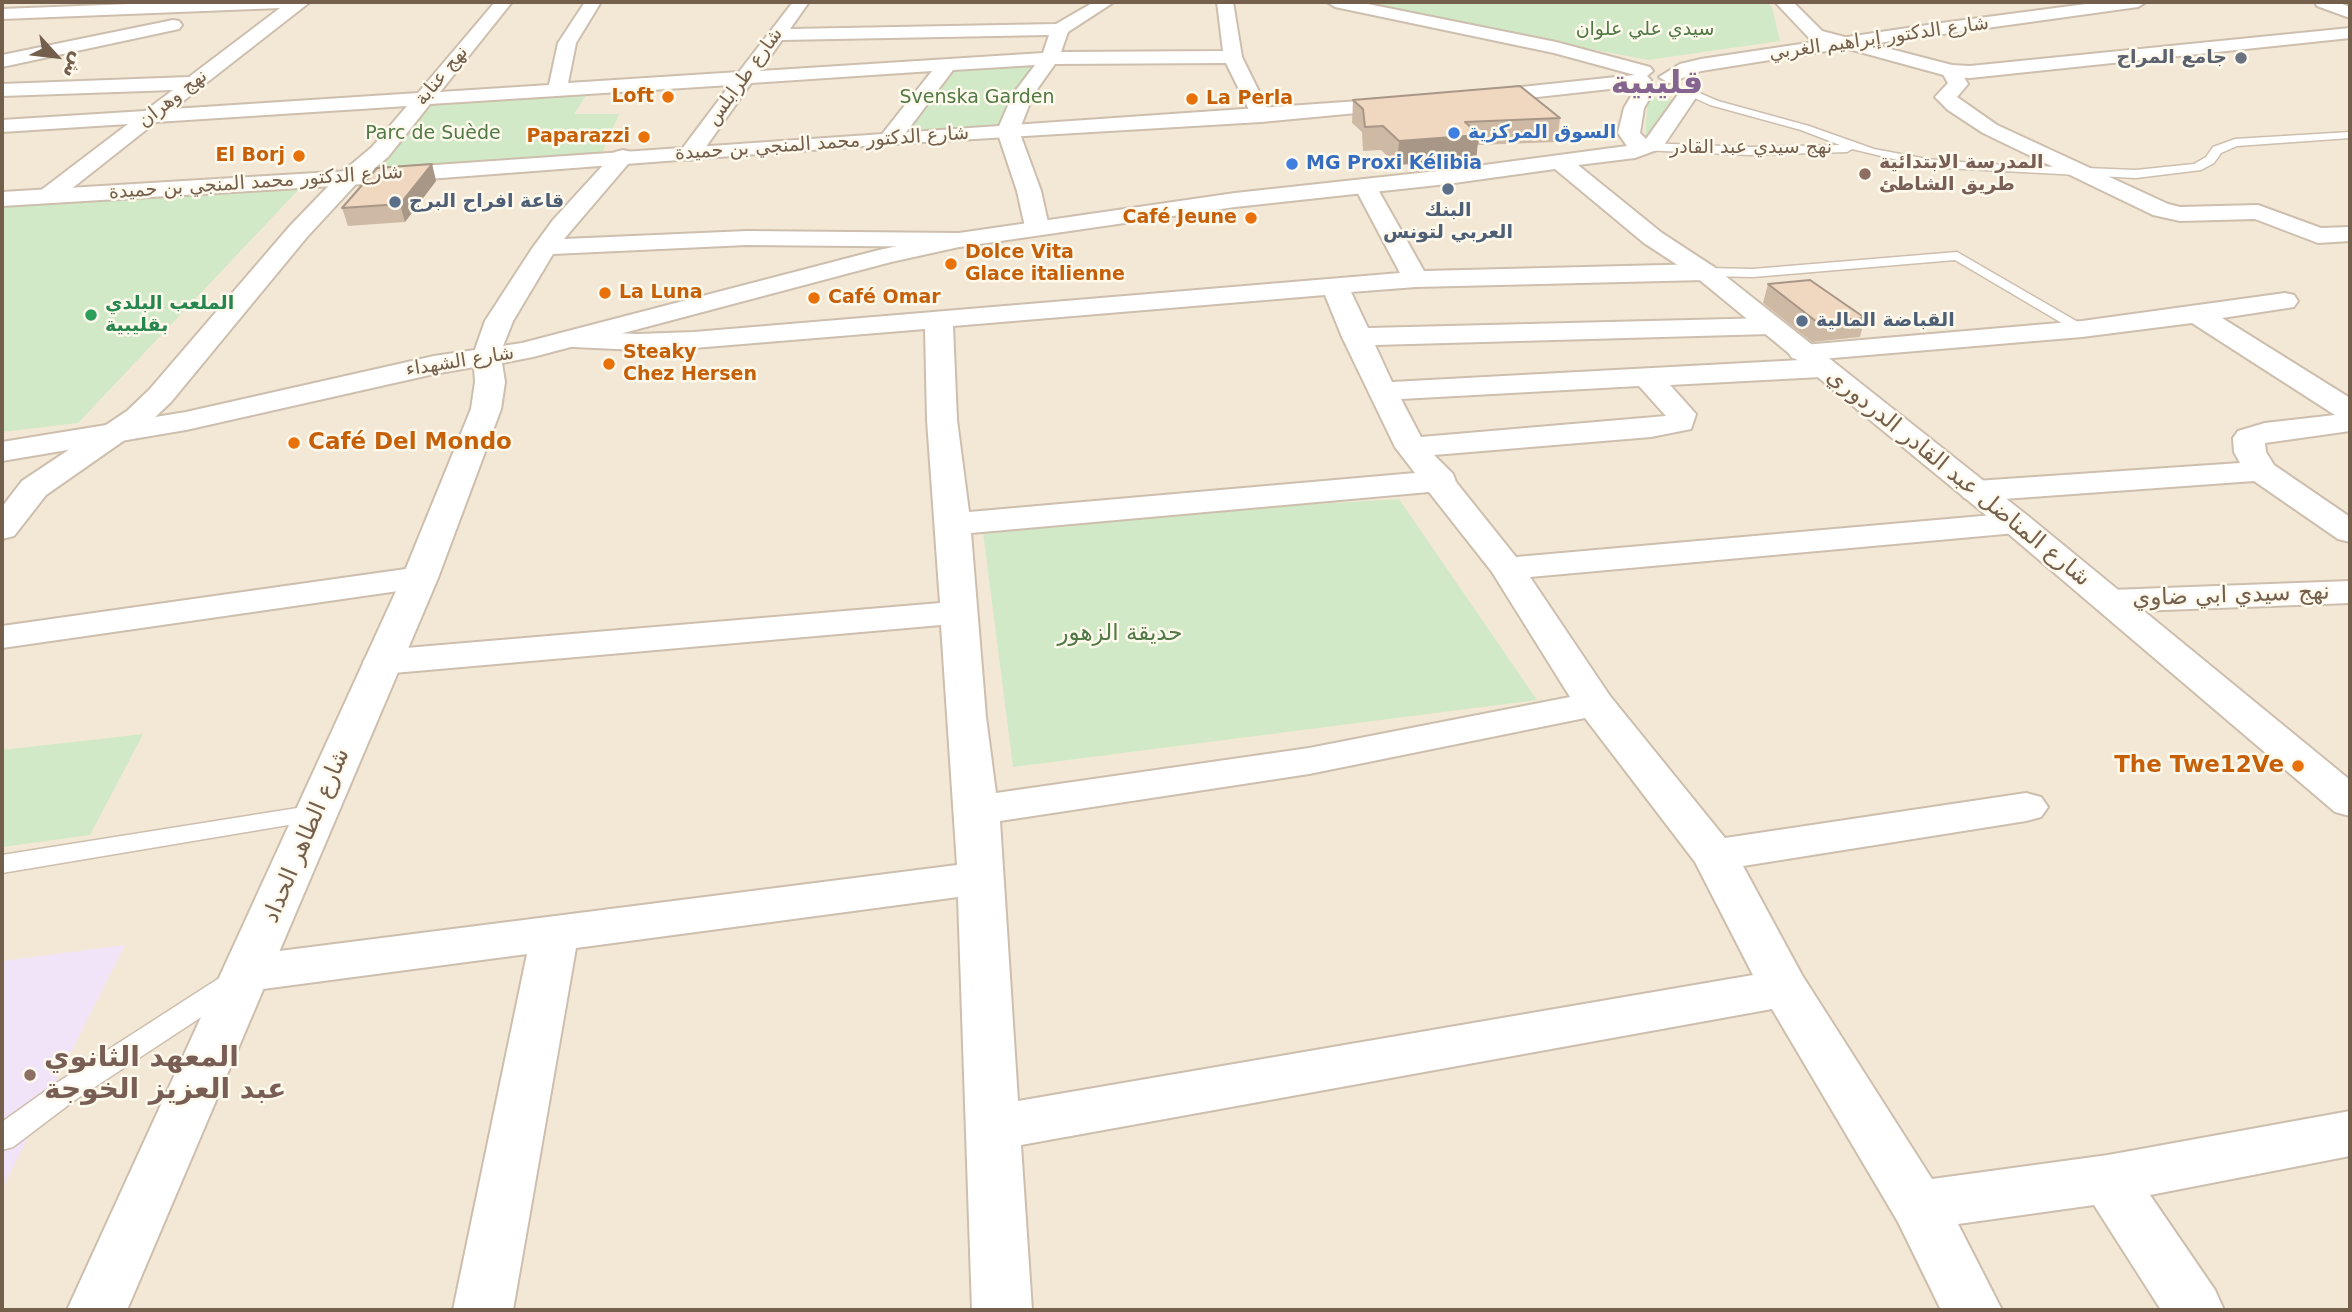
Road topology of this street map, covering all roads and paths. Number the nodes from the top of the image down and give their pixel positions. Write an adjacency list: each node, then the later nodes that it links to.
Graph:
1 (300, 2): 11 (street); 27 (street, نهج وهران)
2 (504, 2): 33 (street, نهج عنابة)
3 (593, 2): 31 (street)
4 (801, 2): 17 (street, شارع طرابلس)
5 (1106, 2): 15 (street)
6 (1224, 2): 20 (street)
7 (1335, 2): 26 (street)
8 (1783, 2): 18 (street)
9 (2138, 2): 18 (street, شارع الدكتور إبراهيم الغربي)
10 (2323, 2): 14 (street)
11 (260, 3): 12 (street); 22 (street)
12 (76, 6): 13 (street); 22 (street)
13 (8, 13)
14 (2350, 13)
15 (1060, 29): 17 (street); 19 (street)
16 (2350, 33): 24 (street)
17 (775, 34): 25 (street, شارع طرابلس)
18 (1850, 44): 21 (street, شارع الدكتور إبراهيم الغربي); 24 (street)
19 (1050, 58): 20 (street); 23 (street); 39 (street)
20 (1233, 58): 36 (street)
21 (1746, 58): 26 (street); 30 (street)
22 (3, 61)
23 (946, 66): 25 (street); 41 (street)
24 (1951, 71): 47 (street)
25 (744, 79): 31 (street); 44 (street, شارع طرابلس)
26 (1652, 80): 28 (street); 30 (street); 35 (street)
27 (193, 83): 29 (street); 37 (street, نهج وهران)
28 (1560, 89): 32 (street); 35 (street)
29 (2, 90)
30 (1692, 90): 42 (street); 43 (lane)
31 (557, 91): 33 (street)
32 (1457, 99)
33 (420, 100): 37 (street); 48 (street, نهج عنابة)
34 (1417, 103): 36 (street, شارع الدكتور محمد المنجي بن حميدة)
35 (1634, 108): 42 (street)
36 (1261, 116): 39 (street, شارع الدكتور محمد المنجي بن حميدة)
37 (150, 117): 38 (street); 50 (street, نهج وهران)
38 (2, 126)
39 (1008, 131): 41 (street, شارع الدكتور محمد المنجي بن حميدة); 52 (street)
40 (2350, 135): 47 (lane)
41 (890, 138): 44 (street, شارع الدكتور محمد المنجي بن حميدة)
42 (1646, 147): 43 (lane, نهج سيدي عبد القادر); 46 (street)
43 (1857, 148): 47 (lane)
44 (690, 153): 45 (street, شارع الدكتور محمد المنجي بن حميدة)
45 (623, 158): 48 (street, شارع الدكتور محمد المنجي بن حميدة); 55 (street)
46 (1560, 162): 49 (street); 56 (street, شارع المناضل عبد القادر الدردوري)
47 (2074, 171): 53 (street)
48 (349, 178): 50 (street, شارع الدكتور محمد المنجي بن حميدة); 72 (street, نهج عنابة)
49 (1366, 186): 52 (street); 57 (street)
50 (48, 196): 51 (street, شارع الدكتور محمد المنجي بن حميدة)
51 (2, 199)
52 (1037, 227): 54 (street)
53 (2350, 234)
54 (959, 240): 55 (street); 65 (street)
55 (546, 247): 66 (street)
56 (1705, 272): 57 (street); 62 (street, شارع المناضل عبد القادر الدردوري); 63 (lane)
57 (1416, 279): 58 (street)
58 (1334, 285): 61 (street); 64 (street)
59 (2285, 301): 60 (street)
60 (2197, 314): 63 (street); 70 (street)
61 (939, 322): 65 (street); 81 (street)
62 (1770, 326): 64 (street); 67 (street, شارع المناضل عبد القادر الدردوري)
63 (2082, 329): 67 (street)
64 (1356, 337): 69 (street)
65 (573, 339): 66 (street)
66 (499, 357): 72 (street, شارع الشهداء); 75 (street, شارع الشهداء); 85 (street, شارع الطاهر الحداد)
67 (1812, 360): 68 (street); 79 (street, شارع المناضل عبد القادر الدردوري)
68 (1646, 377): 69 (street); 73 (street)
69 (1382, 391): 73 (street)
70 (2350, 411)
71 (2350, 422): 77 (street)
72 (113, 434): 74 (street, شارع الشهداء); 75 (street, نهج عنابة)
73 (1411, 447): 78 (street)
74 (2, 451)
75 (78, 460): 76 (street, شارع الشهداء); 82 (street, نهج عنابة)
76 (2, 471)
77 (2261, 471): 79 (street); 83 (street)
78 (1441, 481): 81 (street); 84 (street)
79 (1976, 491): 80 (street, شارع المناضل عبد القادر الدردوري)
80 (2016, 523): 84 (street); 87 (street, شارع المناضل عبد القادر الدردوري)
81 (953, 524): 88 (street)
82 (2, 529)
83 (2350, 532)
84 (1507, 568): 91 (street)
85 (420, 578): 89 (street); 90 (street, شارع الطاهر الحداد)
86 (2350, 592): 87 (street, نهج سيدي ابي ضاوي)
87 (2111, 601): 92 (street, شارع المناضل عبد القادر الدردوري)
88 (957, 613): 90 (street); 94 (street)
89 (2, 637)
90 (382, 662): 95 (street, شارع الطاهر الحداد)
91 (1594, 704): 94 (street); 96 (street)
92 (2350, 802)
93 (2026, 807): 96 (street)
94 (977, 810): 98 (street)
95 (316, 813): 97 (lane); 100 (street, شارع الطاهر الحداد)
96 (1714, 855): 101 (street)
97 (2, 863)
98 (979, 878): 99 (street); 102 (street)
99 (555, 933): 100 (street); 108 (street)
100 (248, 973): 104 (lane); 107 (street, شارع الطاهر الحداد)
101 (1784, 988): 102 (street); 106 (street)
102 (995, 1127): 109 (street)
103 (2350, 1134): 105 (street)
104 (2, 1139)
105 (2108, 1179): 106 (street); 111 (street)
106 (1918, 1206): 110 (street)
107 (97, 1310)
108 (483, 1310)
109 (1002, 1310)
110 (1972, 1310)
111 (2194, 1310)

